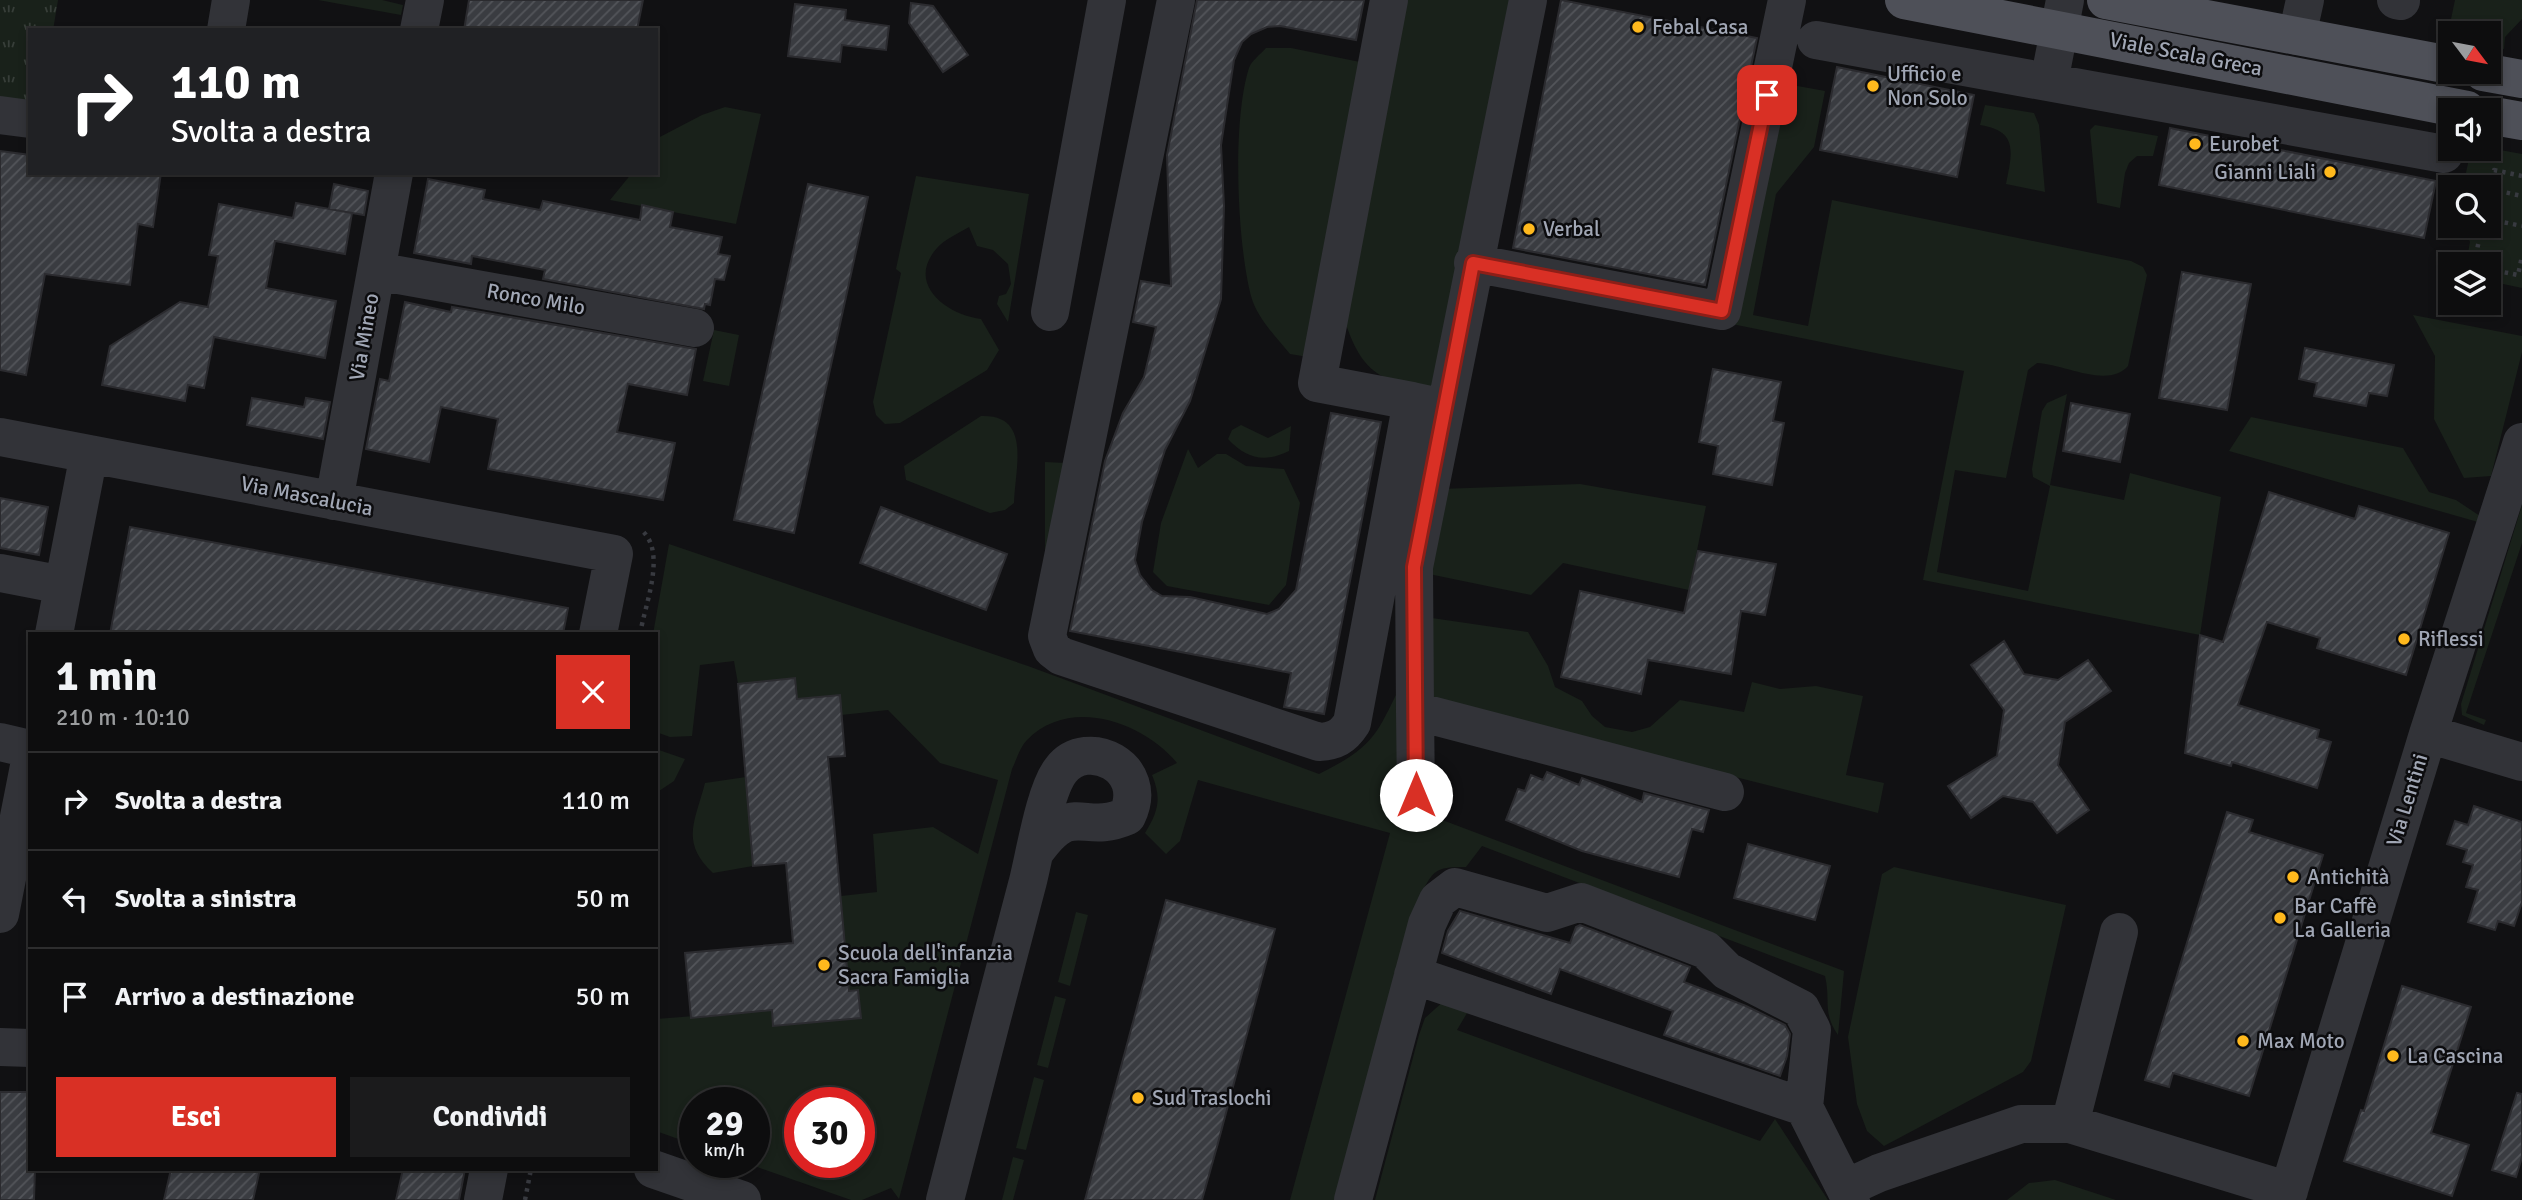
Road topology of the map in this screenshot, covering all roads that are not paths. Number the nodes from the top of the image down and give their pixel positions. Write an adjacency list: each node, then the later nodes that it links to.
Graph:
1 (232, 0): 12 (street)
2 (425, 0): 13 (street)
3 (1107, 0): 28 (street)
4 (1176, 0): 30 (street)
5 (1390, 0): 30 (street)
6 (1528, 0): 26 (street)
7 (1787, 0): 26 (street)
8 (1904, 0): 10 (main road, Viale Scala Greca)
9 (2106, 0): 11 (main road, Viale Scala Greca)
10 (2062, 14): 18 (street); 19 (main road, Viale Scala Greca)
11 (2301, 18): 15 (main road, Viale Scala Greca)
12 (226, 28)
13 (419, 28)
14 (1816, 40): 18 (street)
15 (2438, 61)
16 (2501, 74): 17 (main road)
17 (2521, 76)
18 (2049, 82): 24 (street)
19 (2438, 103)
20 (0, 115): 22 (street)
21 (2501, 117): 23 (main road)
22 (28, 119)
23 (2522, 121)
24 (2438, 153)
25 (394, 175): 27 (street, Via Mineo)
26 (1473, 263): 30 (street)
27 (376, 271): 29 (street, Ronco Milo); 34 (street, Via Mineo)
28 (1050, 312)
29 (695, 328)
30 (1428, 405): 39 (street)
31 (0, 437): 33 (street, Via Mascalucia)
32 (2522, 442): 40 (street, Via Lentini)
33 (89, 454): 34 (street, Via Mascalucia); 36 (street)
34 (334, 501): 38 (street, Via Mascalucia)
35 (0, 573): 36 (street)
36 (63, 585): 37 (street)
37 (54, 632)
38 (598, 632)
39 (1415, 711): 45 (street); 46 (street)
40 (2428, 734): 43 (street); 58 (street, Via Lentini)
41 (0, 742): 42 (street)
42 (28, 749)
43 (2522, 762)
44 (28, 771): 48 (street)
45 (1725, 792)
46 (1416, 795)
47 (1035, 852): 61 (street)
48 (0, 914)
49 (2119, 932): 54 (street)
50 (1413, 975): 53 (street); 53 (street); 62 (street)
51 (0, 1048): 52 (street)
52 (28, 1048)
53 (1804, 1107): 57 (street)
54 (2070, 1124): 57 (street); 58 (street)
55 (489, 1171): 59 (street)
56 (658, 1171): 60 (street)
57 (1848, 1194)
58 (2287, 1196)
59 (483, 1200)
60 (742, 1200)
61 (945, 1200)
62 (1353, 1200)

